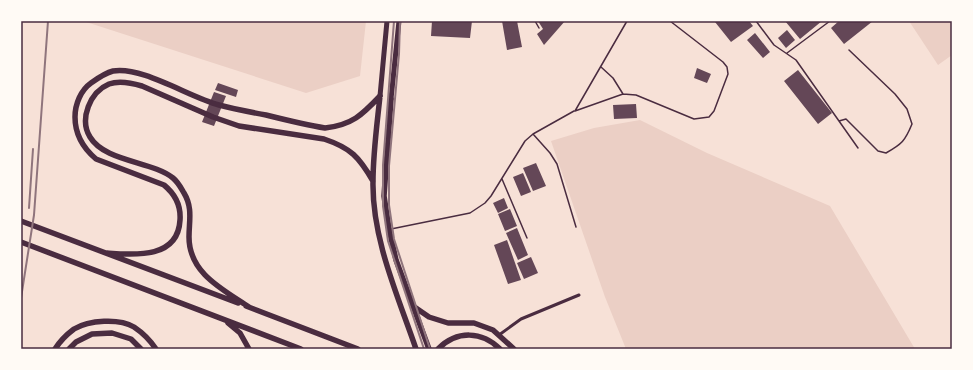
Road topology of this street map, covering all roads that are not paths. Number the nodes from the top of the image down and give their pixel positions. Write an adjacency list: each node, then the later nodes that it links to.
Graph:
1 (387, 21): 13 (highway)
2 (399, 21): 14 (highway)
3 (535, 21): 8 (lane)
4 (627, 21): 11 (lane)
5 (670, 21): 12 (lane)
6 (756, 21): 10 (lane)
7 (830, 21): 10 (lane)
8 (539, 28)
9 (849, 50): 16 (lane)
10 (787, 53): 16 (lane)
11 (601, 67): 12 (lane); 15 (lane)
12 (623, 94): 15 (lane)
13 (380, 96): 20 (highway); 26 (highway)
14 (391, 99): 23 (highway)
15 (575, 111): 17 (lane)
16 (839, 121): 18 (lane)
17 (533, 134): 19 (lane); 22 (lane)
18 (858, 148)
19 (502, 179): 23 (lane); 24 (lane)
20 (373, 182): 29 (highway); 39 (highway)
21 (21, 222): 26 (highway)
22 (576, 228)
23 (389, 230): 28 (highway)
24 (527, 238)
25 (21, 242): 30 (highway)
26 (106, 253): 29 (highway)
27 (579, 295): 31 (street)
28 (413, 306): 31 (highway); 40 (highway)
29 (249, 307): 38 (highway)
30 (226, 320): 36 (highway); 37 (highway)
31 (499, 335): 43 (highway)
32 (54, 349): 35 (highway)
33 (70, 349): 34 (highway)
34 (141, 349)
35 (156, 349)
36 (248, 349)
37 (301, 349)
38 (358, 349)
39 (416, 349)
40 (429, 349)
41 (438, 349): 42 (highway)
42 (500, 349)
43 (514, 349)

